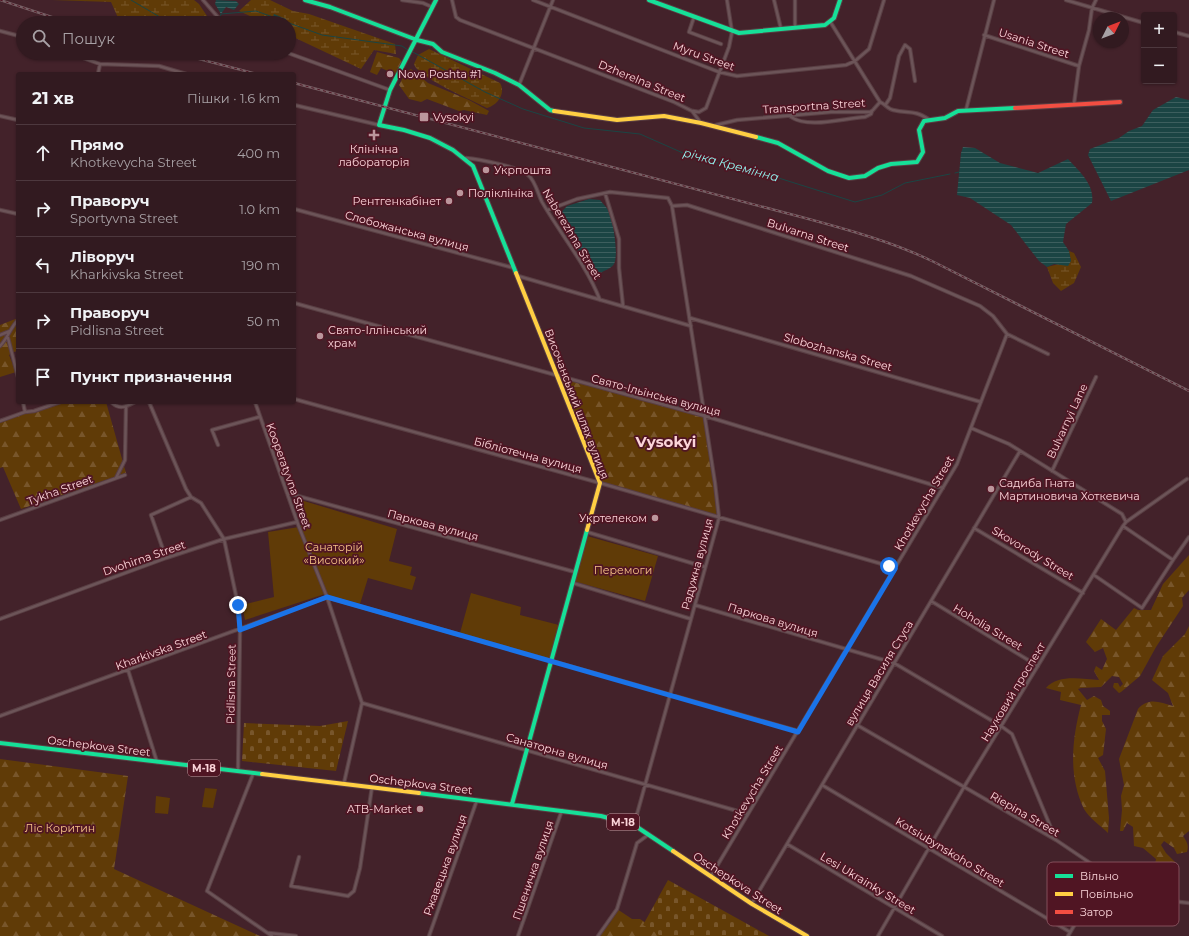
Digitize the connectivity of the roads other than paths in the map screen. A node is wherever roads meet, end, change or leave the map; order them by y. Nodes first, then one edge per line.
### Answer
1 (203, 0) edge
2 (305, 0) edge
3 (402, 0) edge
4 (436, 0) edge
5 (452, 0) edge
6 (533, 0) edge
7 (553, 0) edge
8 (649, 0) edge
9 (728, 0) edge
10 (774, 0) edge
11 (795, 0) edge
12 (840, 0) edge
13 (884, 0) edge
14 (994, 0) edge
15 (1066, 0) edge
16 (1096, 0) edge
17 (433, 7) junction
18 (550, 7) junction
19 (1092, 8) junction
20 (216, 16) edge
21 (694, 17) junction
22 (1141, 22) edge
23 (831, 23) junction
24 (795, 28) junction
25 (781, 29) junction
26 (0, 31) edge
27 (732, 32) junction
28 (1177, 33) edge
29 (984, 34) junction
30 (16, 35) edge
31 (1189, 36) edge
32 (417, 40) junction
33 (721, 44) dead end
34 (535, 49) junction
35 (296, 56) edge
36 (89, 60) edge
37 (855, 61) junction
38 (100, 64) junction
39 (1079, 66) junction
40 (98, 72) edge
41 (180, 72) edge
42 (719, 72) junction
43 (915, 81) dead end
44 (519, 85) junction
45 (390, 90) junction
46 (880, 102) junction
47 (1120, 102) dead end
48 (886, 104) junction
49 (1074, 104) junction
50 (296, 105) edge
51 (966, 110) junction
52 (692, 111) junction
53 (872, 111) junction
54 (0, 116) edge
55 (791, 117) junction
56 (16, 120) edge
57 (930, 120) junction
58 (701, 122) junction
59 (379, 125) junction
60 (714, 126) junction
61 (466, 158) junction
62 (605, 193) junction
63 (672, 206) junction
64 (0, 210) edge
65 (296, 210) edge
66 (548, 210) junction
67 (16, 214) edge
68 (516, 269) junction
69 (518, 276) junction
70 (600, 300) junction
71 (296, 304) edge
72 (623, 306) junction
73 (690, 318) junction
74 (16, 323) edge
75 (691, 326) junction
76 (10, 331) junction
77 (1006, 334) junction
78 (0, 335) edge
79 (8, 338) junction
80 (0, 346) edge
81 (1048, 354) dead end
82 (16, 369) edge
83 (558, 377) junction
84 (1096, 377) dead end
85 (296, 400) edge
86 (981, 402) junction
87 (23, 404) edge
88 (54, 404) edge
89 (113, 404) edge
90 (131, 404) edge
91 (150, 404) edge
92 (256, 404) edge
93 (126, 407) junction
94 (25, 412) junction
95 (259, 416) junction
96 (705, 416) junction
97 (0, 421) edge
98 (971, 428) junction
99 (218, 445) dead end
100 (1020, 451) junction
101 (1052, 471) junction
102 (125, 475) dead end
103 (115, 479) junction
104 (1187, 479) dead end
105 (600, 483) junction
106 (943, 488) junction
107 (286, 493) junction
108 (191, 498) junction
109 (719, 518) junction
110 (0, 520) edge
111 (297, 522) junction
112 (1126, 522) junction
113 (1123, 526) junction
114 (974, 528) junction
115 (587, 532) junction
116 (1189, 537) edge
117 (224, 540) junction
118 (166, 558) junction
119 (1173, 560) junction
120 (705, 567) junction
121 (895, 569) junction
122 (576, 572) junction
123 (1094, 574) junction
124 (573, 583) junction
125 (1083, 593) junction
126 (327, 597) junction
127 (931, 601) junction
128 (695, 605) junction
129 (0, 619) edge
130 (691, 619) junction
131 (240, 630) junction
132 (847, 650) junction
133 (552, 661) junction
134 (894, 663) junction
135 (1038, 666) junction
136 (128, 670) junction
137 (670, 695) junction
138 (362, 704) junction
139 (0, 716) edge
140 (857, 725) junction
141 (1001, 726) junction
142 (798, 732) junction
143 (0, 743) edge
144 (527, 751) junction
145 (157, 762) junction
146 (238, 771) junction
147 (253, 773) junction
148 (344, 784) junction
149 (645, 784) junction
150 (822, 785) junction
151 (372, 787) junction
152 (964, 787) junction
153 (477, 800) junction
154 (512, 804) junction
155 (562, 810) junction
156 (748, 814) junction
157 (634, 825) junction
158 (649, 834) junction
159 (1056, 840) junction
160 (787, 844) junction
161 (928, 849) junction
162 (299, 857) dead end
163 (1089, 862) edge
164 (711, 877) junction
165 (1179, 902) edge
166 (1189, 903) edge
167 (752, 904) junction
168 (894, 908) junction
169 (1047, 919) edge
170 (1060, 926) edge
171 (1074, 926) edge
172 (267, 932) junction
173 (1070, 932) junction
174 (272, 936) edge
175 (296, 936) edge
176 (428, 936) edge
177 (518, 936) edge
178 (598, 936) edge
179 (807, 936) edge
180 (878, 936) edge
181 (942, 936) edge
182 (1068, 936) edge

1 - 20 street
2 - 32 main road
3 - 17 street
4 - 17 main road
5 - 34 street, Dzherelna Street
6 - 18 street, Myru Street
7 - 18 street
8 - 21 main road
9 - 27 street
10 - 25 street
11 - 24 street
12 - 23 main road
13 - 37 street, Myru Street
14 - 29 street
15 - 19 street
16 - 19 street
17 - 32 main road
18 - 34 street
18 - 42 street, Myru Street
19 - 22 street
19 - 39 street
21 - 27 main road
21 - 33 street
23 - 24 main road
23 - 37 street
24 - 25 main road
25 - 27 main road
26 - 30 street
27 - 42 street
28 - 31 street
29 - 39 street, Usania Street
29 - 51 street
32 - 44 main road
32 - 45 main road
34 - 44 street
34 - 52 street, Dzherelna Street
35 - 45 street
36 - 38 street
37 - 42 street, Myru Street
37 - 46 street
38 - 40 street
38 - 41 street
39 - 49 street
42 - 52 street
43 - 48 street
44 - 58 main road
45 - 59 main road
46 - 48 street, Transportna Street
46 - 53 street, Transportna Street
47 - 49 main road
48 - 57 street, Transportna Street
49 - 51 main road
50 - 59 street
51 - 57 main road
52 - 58 street, Dzherelna Street
53 - 55 street, Transportna Street
53 - 55 street
54 - 56 street
55 - 60 street, Transportna Street
57 - 60 main road
58 - 60 main road
59 - 61 main road
61 - 66 street, Naberezhna Street
61 - 68 main road, Височанський шлях вулиця
62 - 63 street, Bulvarna Street
62 - 66 street, Bulvarna Street
62 - 72 street
63 - 73 street, Радужна вулиця
63 - 77 street, Bulvarna Street
64 - 67 street
65 - 68 street, Слобожанська вулиця
66 - 70 street, Naberezhna Street
68 - 69 main road, Височанський шлях вулиця
69 - 70 street
69 - 83 main road, Височанський шлях вулиця
70 - 72 street
71 - 83 street, Свято-Ільїнська вулиця
72 - 75 street
73 - 75 street, Радужна вулиця
73 - 86 street, Slobozhanska Street
74 - 76 street
75 - 96 street, Радужна вулиця
76 - 78 street
76 - 79 street
77 - 81 street, Bulvarna Street
77 - 86 street, Khotkevycha Street
79 - 80 street
79 - 82 street
83 - 96 street, Свято-Ільїнська вулиця
83 - 105 main road, Височанський шлях вулиця
84 - 101 street, Bulvarnyi Lane
85 - 105 street, Бібліотечна вулиця
86 - 98 street, Khotkevycha Street
87 - 94 street
88 - 94 street
89 - 93 street
90 - 93 street
91 - 108 street, Pidlisna Street
92 - 95 street, Kooperatyvna Street
93 - 103 street
94 - 97 street
95 - 99 street
95 - 107 street, Kooperatyvna Street
96 - 106 street, Свято-Ільїнська вулиця
96 - 109 street, Радужна вулиця
98 - 100 street
98 - 106 street, Khotkevycha Street
100 - 101 street
100 - 114 street, вулиця Василя Стуса
101 - 112 street
102 - 103 street, Tykha Street
103 - 110 street, Tykha Street
104 - 112 street, Науковий проспект
105 - 109 street, Бібліотечна вулиця
105 - 115 main road, Височанський шлях вулиця
106 - 121 street, Khotkevycha Street
107 - 111 street, Kooperatyvna Street
107 - 122 street, Паркова вулиця
108 - 117 street, Pidlisna Street
108 - 118 street
109 - 120 street, Радужна вулиця
109 - 121 street, Бібліотечна вулиця
111 - 117 street, Dvohirna Street
111 - 126 street, Kooperatyvna Street
112 - 113 street, Науковий проспект
113 - 119 street
113 - 123 street, Науковий проспект
114 - 125 street, Skovorody Street
114 - 127 street, вулиця Василя Стуса
115 - 120 street
115 - 122 main road, Височанський шлях вулиця
116 - 119 street
117 - 118 street, Dvohirna Street
117 - 131 street, Pidlisna Street
118 - 129 street, Dvohirna Street
119 - 123 street
120 - 128 street, Радужна вулиця
121 - 132 street, Khotkevycha Street
122 - 124 main road, Височанський шлях вулиця
123 - 125 street, Науковий проспект
124 - 130 street
124 - 133 main road, Височанський шлях вулиця
125 - 135 street, Науковий проспект
126 - 131 street, Kharkivska Street
126 - 133 street
126 - 138 street, Kooperatyvna Street
127 - 134 street, вулиця Василя Стуса
127 - 135 street, Hoholia Street
128 - 130 street, Радужна вулиця
128 - 132 street, Паркова вулиця
130 - 137 street, Радужна вулиця
131 - 136 street, Kharkivska Street
131 - 146 street, Pidlisna Street
132 - 134 street, Паркова вулиця
132 - 142 street, Khotkevycha Street
133 - 137 street
133 - 144 main road, Височанський шлях вулиця
134 - 140 street, вулиця Василя Стуса
134 - 141 street, Паркова вулиця
135 - 141 street, Науковий проспект
136 - 139 street, Kharkivska Street
136 - 145 street
137 - 142 street
137 - 149 street, Радужна вулиця
138 - 144 street, Санаторна вулиця
138 - 148 street
140 - 150 street, вулиця Василя Стуса
140 - 152 street, Riepina Street
141 - 152 street, Науковий проспект
141 - 159 street, Паркова вулиця
142 - 156 street, Khotkevycha Street
143 - 145 main road, Oschepkova Street / М-18
144 - 149 street, Санаторна вулиця
144 - 154 main road, Височанський шлях вулиця
145 - 146 main road, Oschepkova Street / М-18
146 - 147 main road, Oschepkova Street / М-18
147 - 148 main road, Oschepkova Street / М-18
147 - 172 street
148 - 151 main road, Oschepkova Street / М-18
149 - 156 street, Санаторна вулиця
149 - 157 street, Радужна вулиця
150 - 160 street, вулиця Василя Стуса
150 - 161 street, Kotsiubynskoho Street
151 - 153 main road, Oschepkova Street / М-18
151 - 162 street
152 - 159 street, Riepina Street
152 - 161 street, Науковий проспект
153 - 154 main road, Oschepkova Street / М-18
153 - 176 street, Ржавецька вулиця
154 - 155 main road, Oschepkova Street / М-18
155 - 157 main road, Oschepkova Street / М-18
155 - 177 street, Пшеничка вулиця
156 - 164 street, Khotkevycha Street
157 - 158 main road, Oschepkova Street / М-18
158 - 164 main road, Oschepkova Street / М-18
158 - 178 street
159 - 163 street, Riepina Street
160 - 167 street, вулиця Василя Стуса
160 - 168 street, Lesi Ukrainky Street
161 - 168 street, Науковий проспект
161 - 169 street, Kotsiubynskoho Street
164 - 167 main road, Oschepkova Street / М-18
165 - 166 street, Riepina Street
167 - 179 main road, Oschepkova Street / М-18
168 - 180 street, Науковий проспект
168 - 181 street, Lesi Ukrainky Street
170 - 173 street, Kotsiubynskoho Street
171 - 173 street
172 - 174 street
172 - 175 street
173 - 182 street

